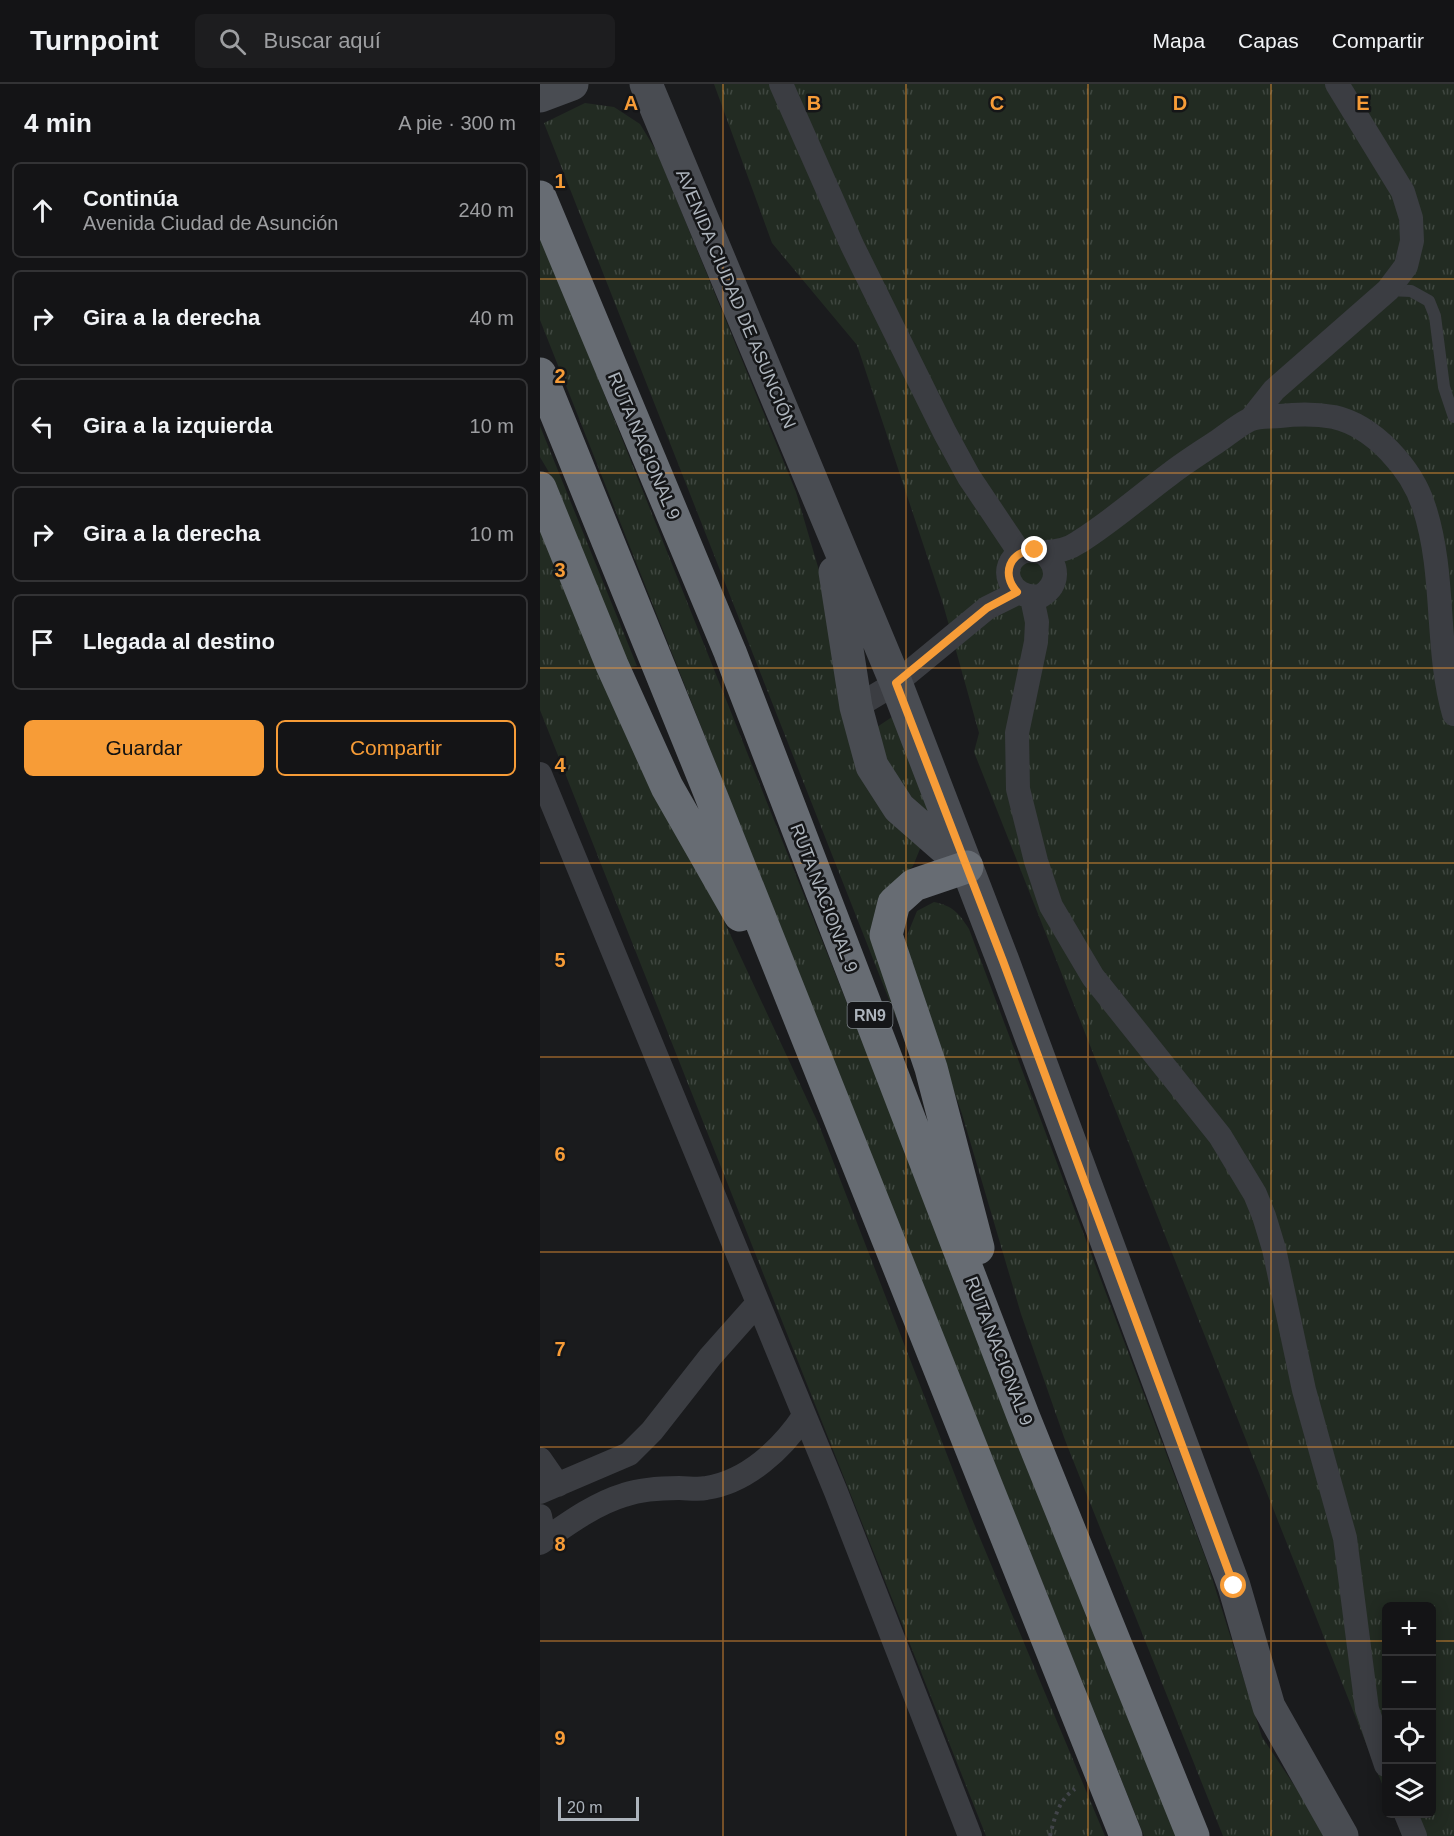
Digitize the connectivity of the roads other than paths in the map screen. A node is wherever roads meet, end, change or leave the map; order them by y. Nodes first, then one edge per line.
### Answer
1 (572, 84) edge
2 (646, 84) edge
3 (781, 84) edge
4 (1337, 84) edge
5 (540, 96) edge
6 (540, 197) edge
7 (1388, 290) junction
8 (540, 374) edge
9 (1454, 417) edge
10 (1251, 419) junction
11 (540, 488) edge
12 (826, 514) junction
13 (1080, 541) junction
14 (1031, 553) junction
15 (1056, 578) junction
16 (1025, 595) junction
17 (896, 683) junction
18 (856, 707) junction
19 (1454, 714) edge
20 (540, 774) edge
21 (967, 867) junction
22 (796, 1012) junction
23 (758, 1303) junction
24 (804, 1416) junction
25 (1024, 1418) junction
26 (540, 1459) edge
27 (549, 1489) edge
28 (540, 1516) edge
29 (540, 1536) edge
30 (540, 1543) edge
31 (1386, 1764) edge
32 (1408, 1818) edge
33 (970, 1836) edge
34 (1126, 1836) edge
35 (1192, 1836) edge
36 (1342, 1836) edge
37 (1415, 1836) edge

1 - 5 street
2 - 12 street, AVENIDA CIUDAD DE ASUNCIÓN
3 - 14 street
4 - 7 street
6 - 25 highway, RUTA NACIONAL 9 / RN9
7 - 9 lane
7 - 10 street
8 - 22 highway
10 - 13 street
10 - 19 street
11 - 22 highway
12 - 17 street, AVENIDA CIUDAD DE ASUNCIÓN
12 - 18 street, AVENIDA CIUDAD DE ASUNCIÓN
13 - 14 street
13 - 15 street
14 - 15 street
14 - 16 street
15 - 16 street
16 - 17 street
16 - 31 street
17 - 18 street
17 - 21 street, AVENIDA CIUDAD DE ASUNCIÓN
18 - 21 street, AVENIDA CIUDAD DE ASUNCIÓN
20 - 23 street
21 - 25 highway
21 - 36 street, AVENIDA CIUDAD DE ASUNCIÓN
22 - 34 highway
23 - 24 street
23 - 27 street
24 - 30 street
24 - 33 street
25 - 35 highway, RUTA NACIONAL 9 / RN9
26 - 27 street
28 - 29 street
32 - 37 street

